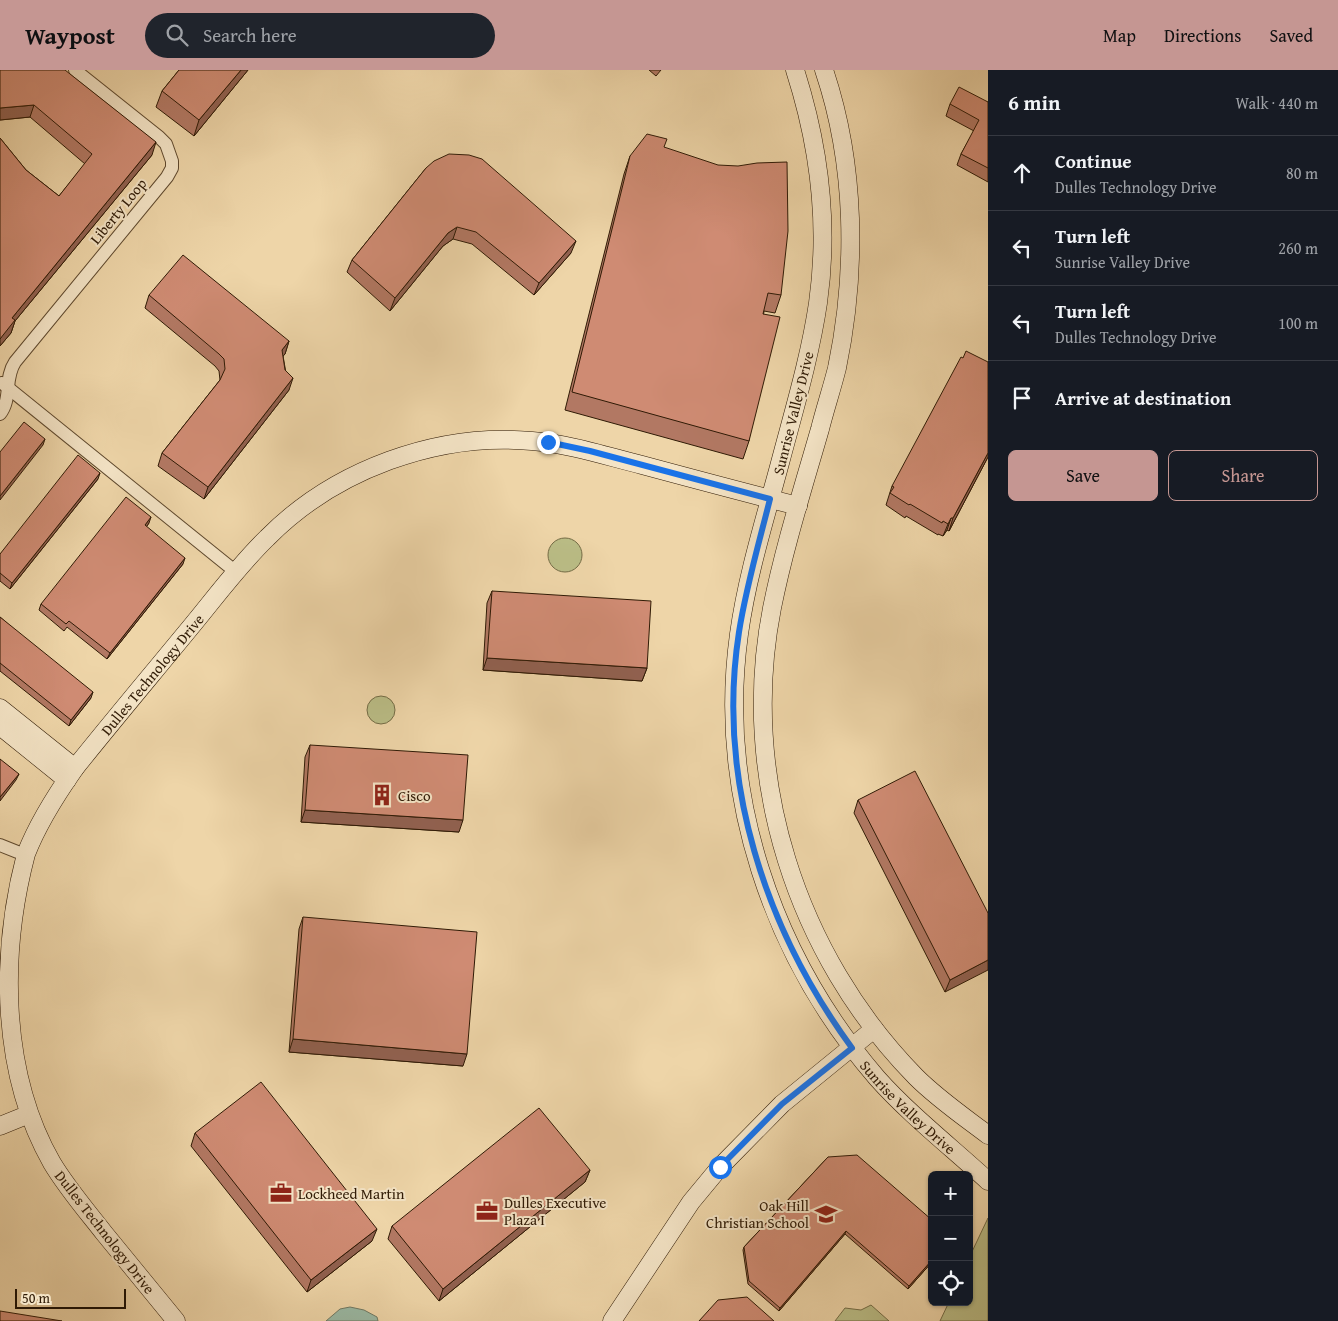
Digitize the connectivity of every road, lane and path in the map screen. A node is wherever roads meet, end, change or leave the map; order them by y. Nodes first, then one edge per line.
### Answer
1 (76, 70) edge
2 (795, 70) edge
3 (824, 70) edge
4 (4, 384) edge
5 (0, 414) edge
6 (770, 499) junction
7 (798, 506) junction
8 (236, 572) junction
9 (0, 708) edge
10 (0, 726) edge
11 (71, 774) junction
12 (0, 845) edge
13 (25, 855) junction
14 (874, 1030) junction
15 (852, 1048) junction
16 (27, 1116) junction
17 (0, 1126) edge
18 (988, 1135) edge
19 (988, 1181) edge
20 (176, 1321) edge
21 (612, 1321) edge

1 - 4 street, Liberty Loop
2 - 6 main road, Sunrise Valley Drive
3 - 7 main road, Sunrise Valley Drive
4 - 5 street, Liberty Loop
4 - 8 street
6 - 7 main road, Dulles Technology Drive
6 - 8 main road, Dulles Technology Drive
6 - 15 main road, Sunrise Valley Drive
7 - 14 main road, Sunrise Valley Drive
8 - 11 main road, Dulles Technology Drive
9 - 11 main road
10 - 11 main road
11 - 13 main road, Dulles Technology Drive
12 - 13 street
13 - 16 main road, Dulles Technology Drive
14 - 15 main road
14 - 18 main road, Sunrise Valley Drive
15 - 19 main road, Sunrise Valley Drive
15 - 21 main road
16 - 17 main road
16 - 20 main road, Dulles Technology Drive

